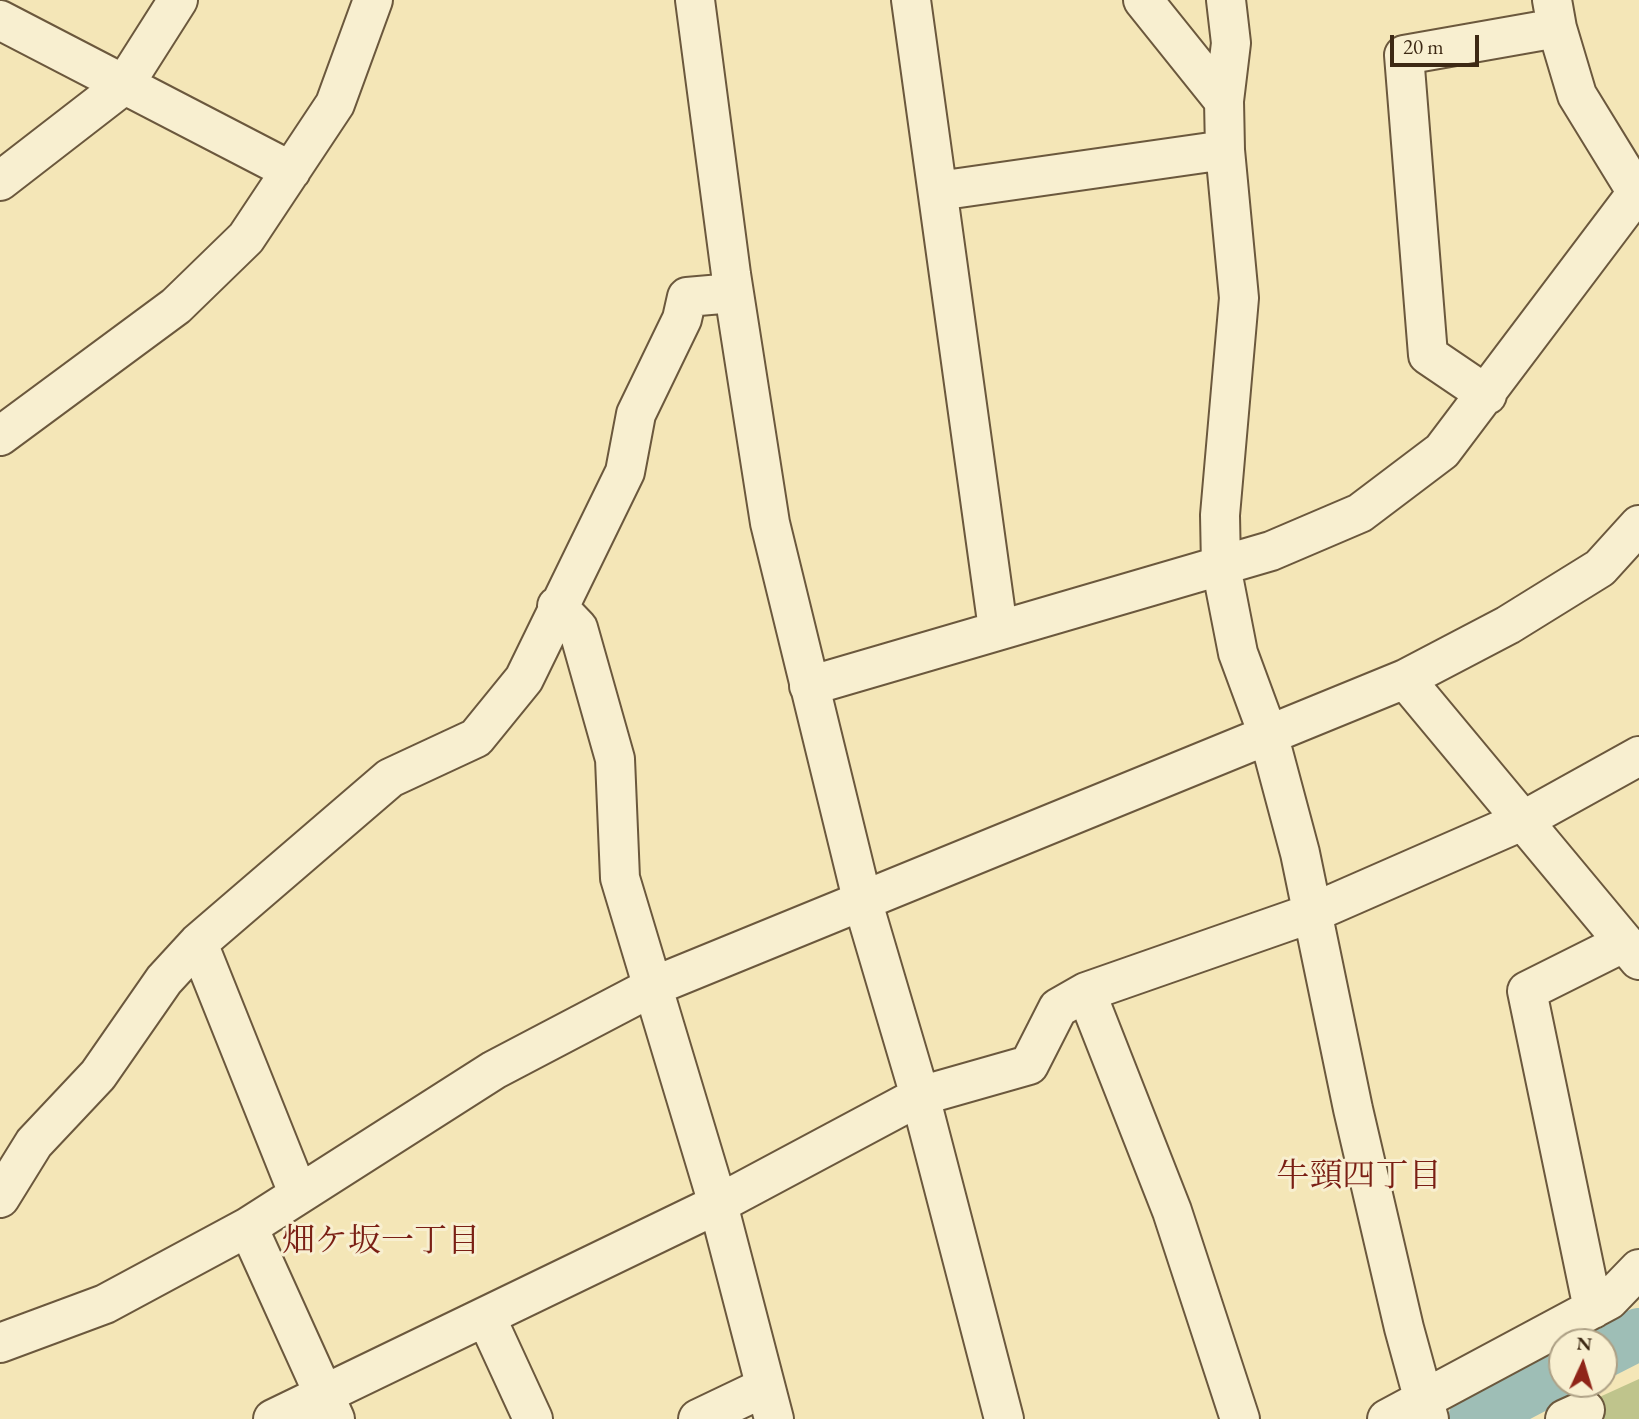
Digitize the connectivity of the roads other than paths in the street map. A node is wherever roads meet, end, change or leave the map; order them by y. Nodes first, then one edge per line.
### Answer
1 (178, 0) edge
2 (373, 0) edge
3 (695, 0) edge
4 (911, 0) edge
5 (1143, 0) edge
6 (1226, 0) edge
7 (1555, 14) edge
8 (0, 20) edge
9 (124, 85) junction
10 (1224, 101) junction
11 (1225, 150) junction
12 (291, 171) junction
13 (0, 181) edge
14 (937, 191) junction
15 (1638, 193) edge
16 (733, 293) junction
17 (1487, 395) junction
18 (0, 436) edge
19 (1639, 525) edge
20 (1221, 566) junction
21 (557, 606) junction
22 (998, 629) junction
23 (1405, 679) junction
24 (808, 686) junction
25 (1269, 737) junction
26 (1639, 756) edge
27 (1522, 821) junction
28 (863, 903) junction
29 (1312, 913) junction
30 (198, 943) junction
31 (1631, 951) edge
32 (654, 986) junction
33 (1086, 992) junction
34 (920, 1096) junction
35 (298, 1193) junction
36 (0, 1198) edge
37 (718, 1204) junction
38 (248, 1227) junction
39 (1639, 1269) edge
40 (1593, 1309) junction
41 (486, 1317) junction
42 (0, 1343) edge
43 (770, 1403) edge
44 (330, 1407) edge
45 (1427, 1409) edge
46 (273, 1419) edge
47 (533, 1419) edge
48 (698, 1419) edge
49 (1004, 1419) edge
50 (1240, 1419) edge
51 (1387, 1419) edge

1 - 9 street
2 - 12 street
3 - 16 street
4 - 14 street
5 - 10 street
6 - 10 street
7 - 15 street
7 - 17 street
8 - 9 street
9 - 12 street
9 - 13 street
10 - 11 street
11 - 14 street
11 - 20 street
12 - 18 street
14 - 22 street
15 - 17 street
16 - 21 street
16 - 24 street
17 - 20 street
19 - 23 street
20 - 22 street
20 - 25 street
21 - 30 street
21 - 32 street
22 - 24 street
23 - 25 street
23 - 27 street
24 - 28 street
25 - 28 street
25 - 29 street
26 - 27 street
27 - 29 street
27 - 31 street
28 - 32 street
28 - 34 street
29 - 33 street
29 - 45 street
30 - 35 street
30 - 36 street
31 - 40 street
32 - 35 street
32 - 37 street
33 - 34 street
33 - 50 street
34 - 37 street
34 - 49 street
35 - 38 street
37 - 41 street
37 - 43 street
38 - 42 street
38 - 44 street
39 - 40 street
40 - 45 street
41 - 44 street
41 - 47 street
43 - 48 street
44 - 46 street
45 - 51 street

